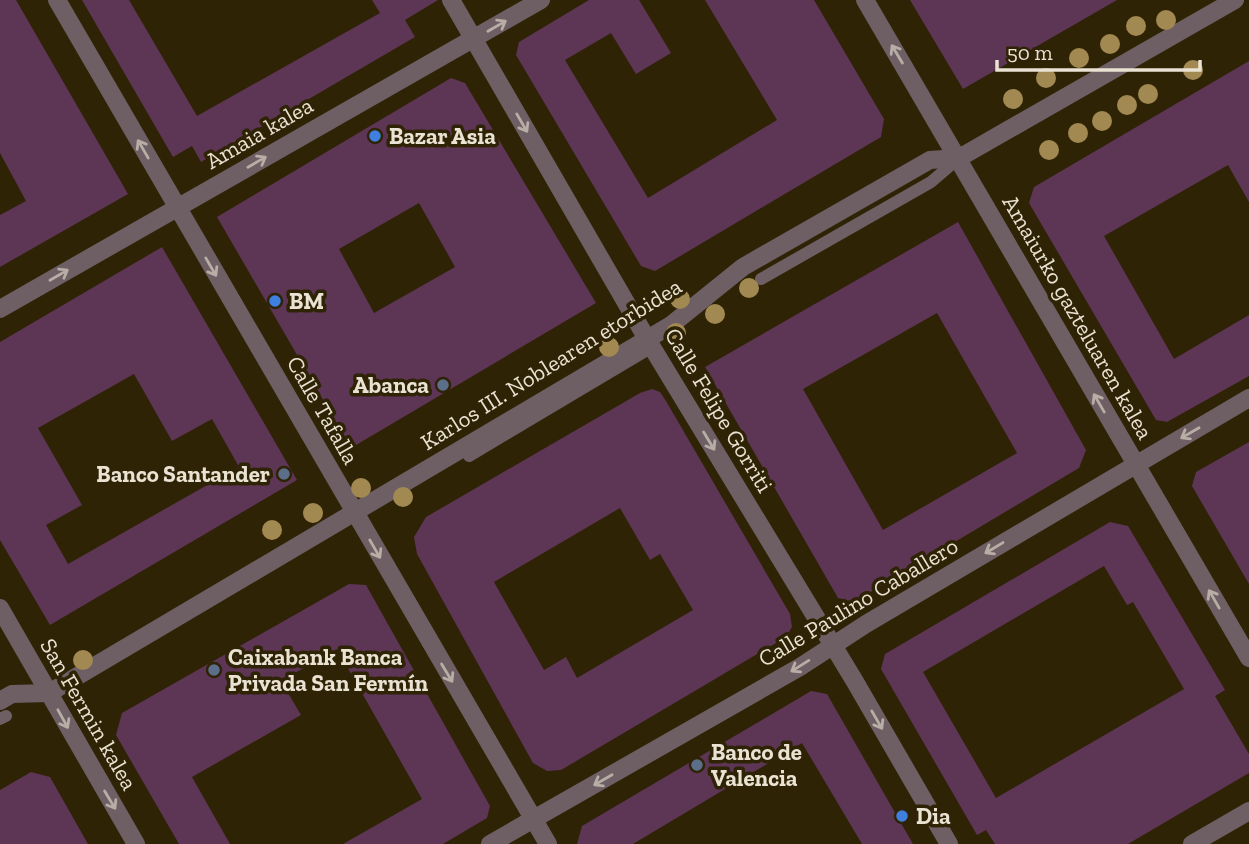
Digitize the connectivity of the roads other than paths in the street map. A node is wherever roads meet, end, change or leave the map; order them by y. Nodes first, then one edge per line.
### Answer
1 (57, 0) edge
2 (451, 0) edge
3 (541, 0) edge
4 (865, 0) edge
5 (1235, 0) edge
6 (474, 39) junction
7 (959, 158) junction
8 (177, 208) junction
9 (761, 279) dead end
10 (0, 309) edge
11 (649, 343) junction
12 (1249, 398) edge
13 (469, 456) dead end
14 (1135, 465) junction
15 (354, 513) junction
16 (0, 608) edge
17 (832, 644) junction
18 (1249, 658) edge
19 (48, 693) junction
20 (2, 712) edge
21 (1249, 811) edge
22 (534, 820) junction
23 (136, 844) edge
24 (490, 844) edge
25 (548, 844) edge
26 (949, 844) edge
27 (1192, 844) edge

8 -> 1 street, Calle Tafalla
2 - 6 street, Calle Felipe Gorriti
6 -> 3 street, Amaia kalea
7 -> 4 street, Amaiurko gazteluaren kalea
5 - 7 street, Karlos III. Noblearen etorbidea
8 -> 6 street, Amaia kalea
6 -> 11 street, Calle Felipe Gorriti
7 - 9 lane
7 - 11 street, Karlos III. Noblearen etorbidea
14 -> 7 street, Amaiurko gazteluaren kalea
10 -> 8 street, Amaia kalea
8 -> 15 street, Calle Tafalla
11 - 13 lane
11 - 15 street, Karlos III. Noblearen etorbidea
11 -> 17 street, Calle Felipe Gorriti
12 -> 14 street, Calle Paulino Caballero
14 -> 17 street, Calle Paulino Caballero
18 -> 14 street, Amaiurko gazteluaren kalea
15 - 19 street, Karlos III. Noblearen etorbidea
15 -> 22 street, Calle Tafalla
16 - 19 street, San Fermin kalea
17 -> 22 street, Calle Paulino Caballero
17 -> 26 street, Calle Felipe Gorriti
19 - 20 street, Karlos III. Noblearen etorbidea
19 -> 23 street, San Fermin kalea
21 - 27 street
22 - 24 street, Calle Paulino Caballero
22 - 25 street, Calle Tafalla

